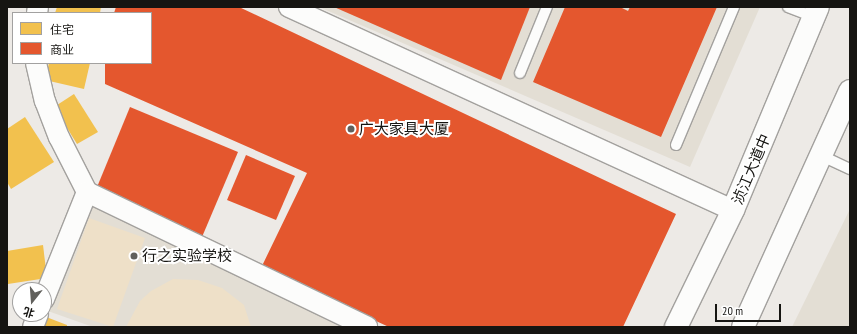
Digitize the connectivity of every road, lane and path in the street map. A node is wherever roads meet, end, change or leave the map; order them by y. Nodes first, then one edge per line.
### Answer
1 (290, 7) edge
2 (547, 7) edge
3 (734, 7) edge
4 (788, 7) edge
5 (816, 12) edge
6 (36, 64) edge
7 (520, 73) dead end
8 (850, 91) edge
9 (676, 145) dead end
10 (822, 156) junction
11 (850, 169) edge
12 (87, 192) junction
13 (733, 210) junction
14 (51, 282) edge
15 (367, 327) edge
16 (676, 327) edge
17 (743, 327) edge

1 - 13 street
2 - 7 lane
3 - 9 lane
4 - 5 lane
5 - 13 main road, 浈江大道中
6 - 12 street
8 - 10 main road
10 - 11 lane
10 - 17 main road
12 - 14 street
12 - 15 street
13 - 16 main road, 浈江大道中

